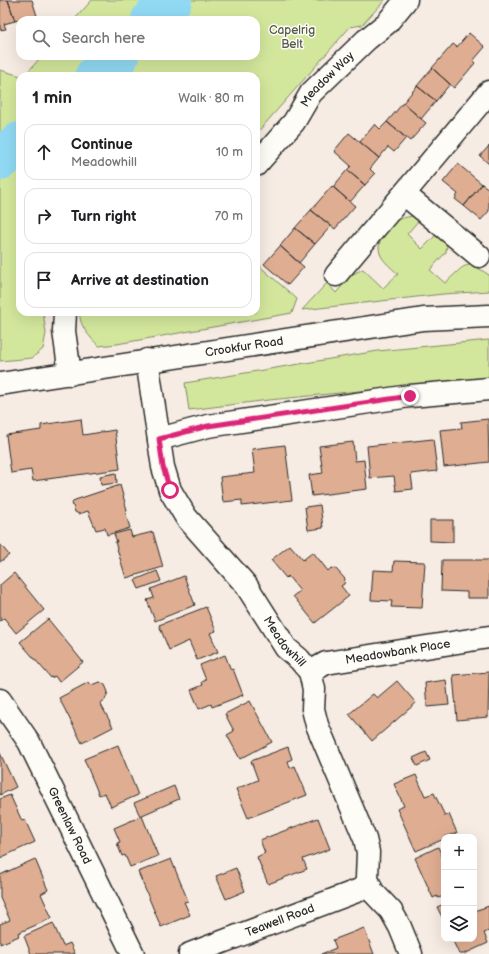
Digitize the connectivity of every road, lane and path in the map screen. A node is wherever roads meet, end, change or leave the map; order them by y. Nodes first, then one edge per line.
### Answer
1 (406, 0) edge
2 (489, 92) edge
3 (260, 160) edge
4 (404, 194) junction
5 (479, 256) dead end
6 (336, 275) dead end
7 (65, 316) edge
8 (489, 316) edge
9 (148, 360) junction
10 (70, 374) junction
11 (0, 384) edge
12 (489, 389) edge
13 (159, 439) junction
14 (489, 637) edge
15 (310, 672) junction
16 (0, 700) edge
17 (370, 886) junction
18 (133, 954) edge
19 (190, 954) edge
20 (411, 954) edge

1 - 3 street, Meadow Way
2 - 4 street
4 - 5 street
4 - 6 street
7 - 10 street
8 - 9 street, Crookfur Road
9 - 10 street, Crookfur Road
9 - 13 street, Meadowhill
10 - 11 street, Crookfur Road
12 - 13 street
13 - 15 street, Meadowhill
14 - 15 street, Meadowbank Place
15 - 17 street, Meadowhill
16 - 18 street, Greenlaw Road
17 - 19 street, Teawell Road
17 - 20 street

